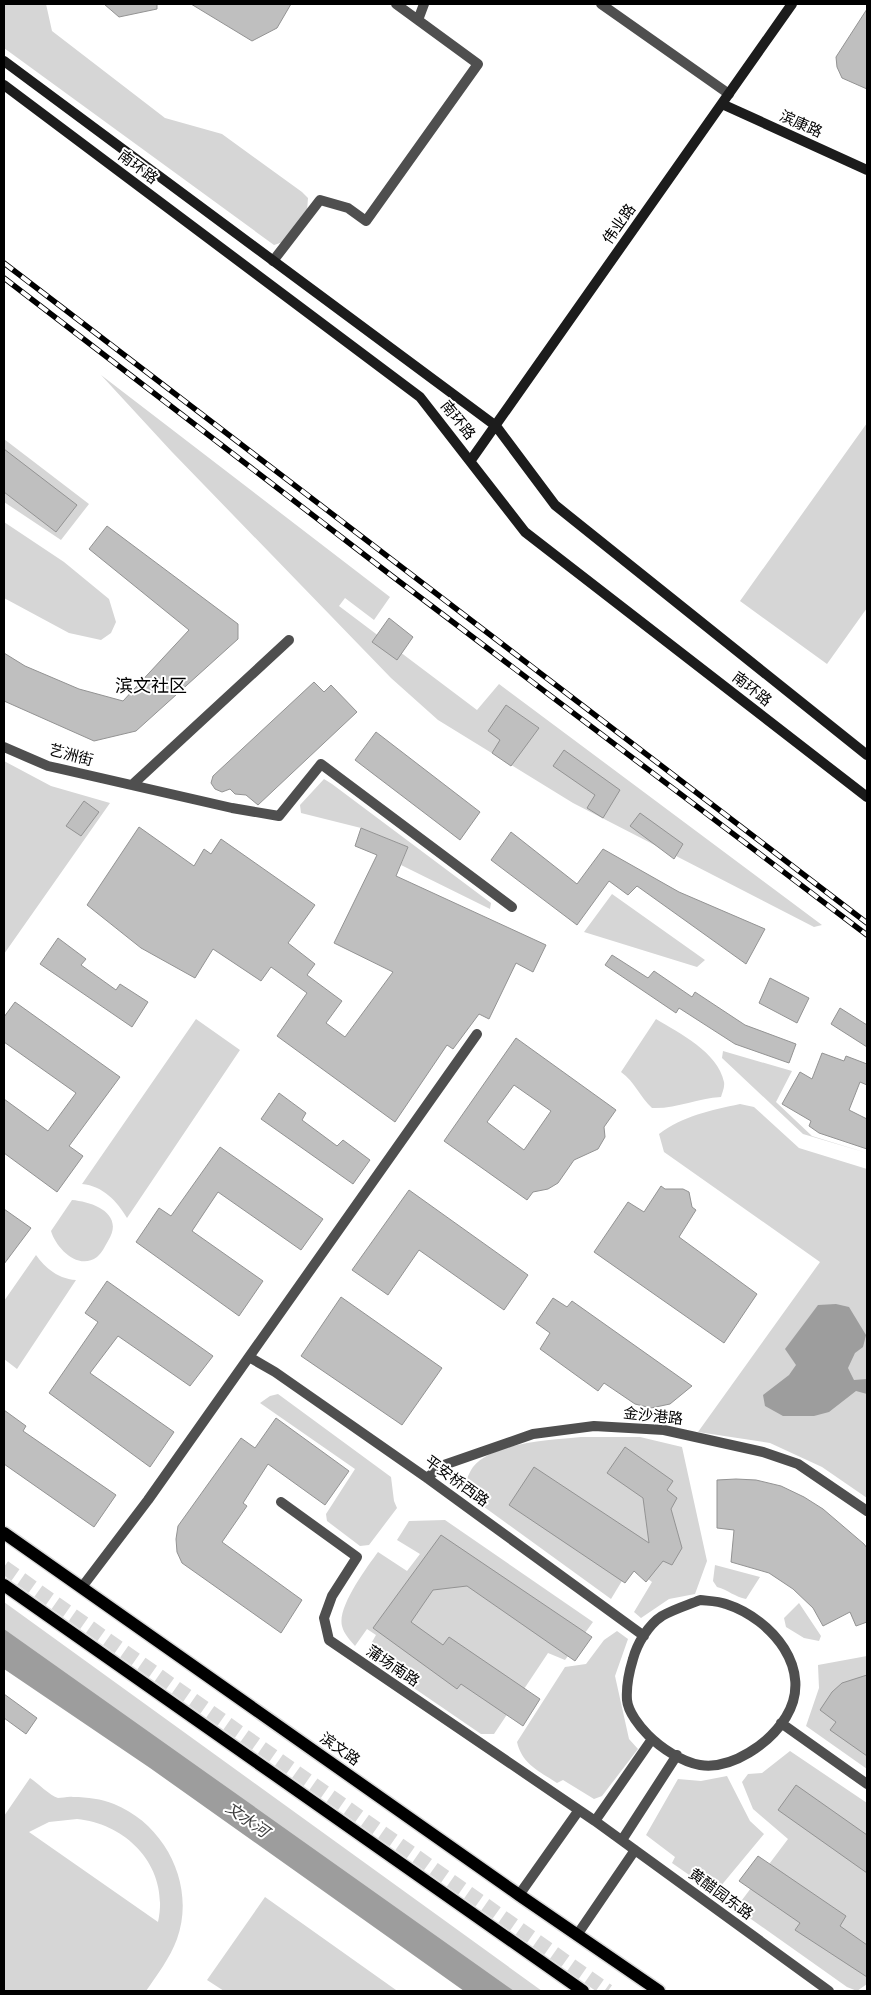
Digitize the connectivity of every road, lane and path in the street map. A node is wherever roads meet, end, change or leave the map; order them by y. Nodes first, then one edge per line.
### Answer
1 (396, 4) edge
2 (424, 4) edge
3 (601, 4) edge
4 (792, 4) edge
5 (418, 20) junction
6 (4, 62) edge
7 (4, 86) edge
8 (729, 94) junction
9 (722, 104) junction
10 (867, 170) edge
11 (273, 261) junction
12 (496, 426) junction
13 (471, 460) junction
14 (289, 640) dead end
15 (4, 747) edge
16 (867, 755) edge
17 (132, 785) junction
18 (867, 797) edge
19 (512, 907) dead end
20 (477, 1034) dead end
21 (249, 1357) junction
22 (427, 1478) junction
23 (281, 1502) dead end
24 (867, 1511) edge
25 (4, 1532) edge
26 (4, 1585) edge
27 (82, 1587) junction
28 (644, 1636) junction
29 (781, 1723) junction
30 (652, 1739) junction
31 (677, 1755) junction
32 (867, 1784) edge
33 (579, 1810) junction
34 (594, 1821) junction
35 (622, 1840) junction
36 (635, 1850) junction
37 (519, 1896) junction
38 (577, 1935) junction
39 (583, 1991) edge
40 (659, 1991) edge
41 (829, 1991) edge

1 - 5 street
2 - 5 street
3 - 8 street
4 - 8 main road, 伟业路
5 - 11 street
6 - 11 main road, 南环路
7 - 13 main road, 南环路
8 - 9 main road, 伟业路
9 - 10 main road, 滨康路
9 - 12 main road, 伟业路
11 - 12 main road, 南环路
12 - 13 main road, 伟业路
12 - 16 main road, 南环路
13 - 18 main road, 南环路
14 - 17 street
15 - 17 street, 艺洲街
17 - 19 street, 艺洲街
20 - 21 street
21 - 22 street, 平安桥西路
21 - 27 street
22 - 24 street, 金沙港路
22 - 28 street, 平安桥西路
23 - 33 street, 蒲场南路
25 - 27 main road, 滨文路
26 - 39 main road
27 - 37 main road, 滨文路
28 - 29 street
28 - 30 street
29 - 31 street
29 - 32 street
30 - 31 street
30 - 34 street
31 - 35 street
33 - 34 street, 蒲场南路
33 - 37 street
34 - 35 street, 黄醋园东路
35 - 36 street, 黄醋园东路
36 - 38 street
36 - 41 street, 黄醋园东路
37 - 38 main road, 滨文路
38 - 40 main road, 滨文路

